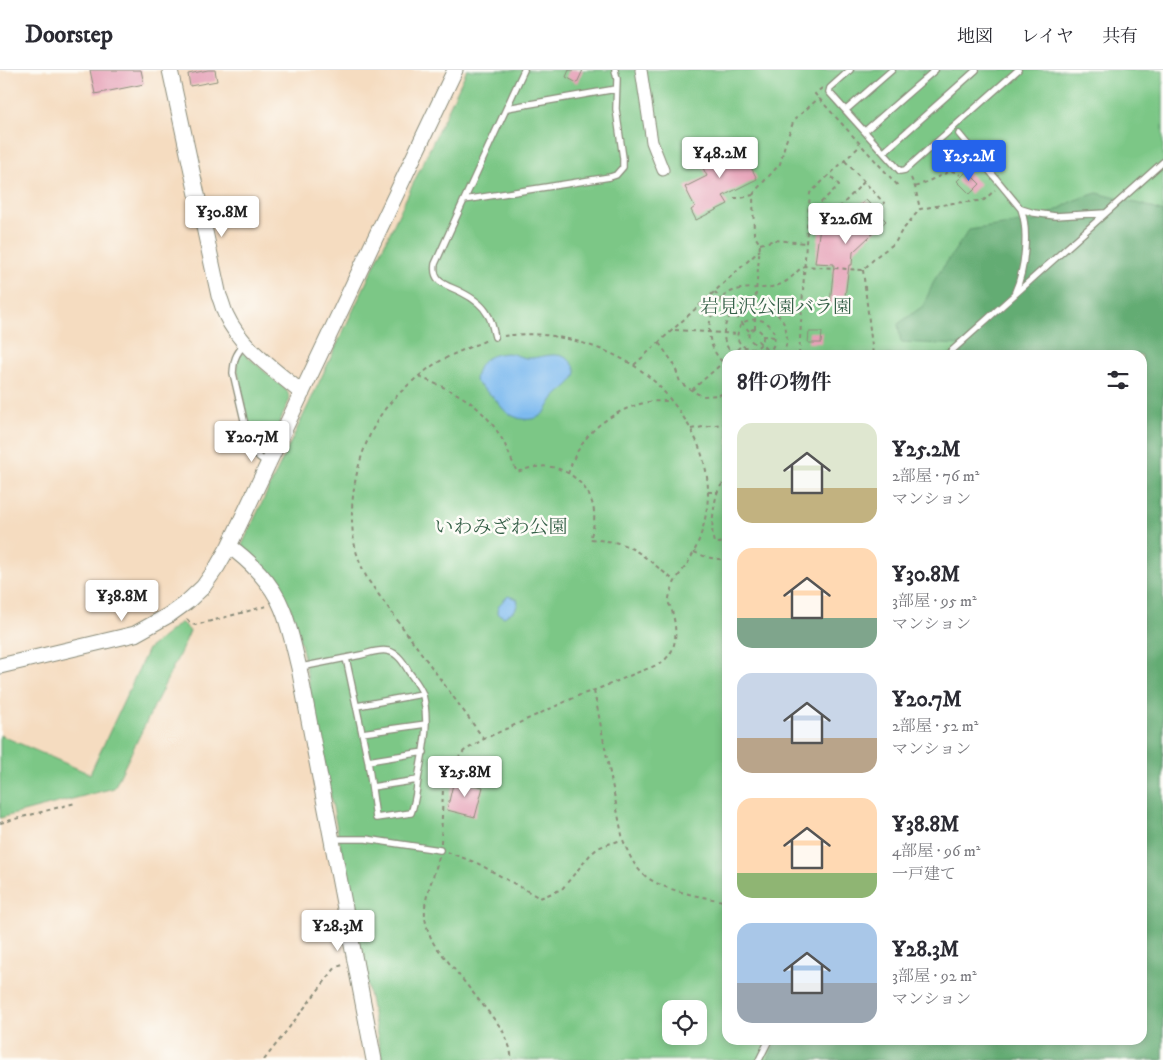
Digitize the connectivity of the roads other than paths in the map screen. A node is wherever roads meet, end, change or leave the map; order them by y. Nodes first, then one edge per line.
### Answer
1 (170, 70) edge
2 (455, 70) edge
3 (524, 70) edge
4 (615, 70) edge
5 (641, 70) edge
6 (850, 70) edge
7 (892, 70) edge
8 (935, 70) edge
9 (976, 70) edge
10 (1018, 70) edge
11 (616, 89) junction
12 (507, 108) junction
13 (846, 110) junction
14 (865, 131) junction
15 (960, 134) dead end
16 (884, 152) junction
17 (1163, 162) edge
18 (664, 170) dead end
19 (464, 200) junction
20 (1021, 209) junction
21 (1106, 212) junction
22 (1014, 294) junction
23 (494, 337) road end
24 (246, 344) junction
25 (952, 350) edge
26 (302, 393) junction
27 (268, 464) junction
28 (229, 546) junction
29 (346, 658) junction
30 (0, 666) edge
31 (299, 668) junction
32 (422, 694) junction
33 (357, 706) junction
34 (426, 724) junction
35 (362, 733) junction
36 (424, 752) junction
37 (368, 761) junction
38 (418, 780) junction
39 (372, 787) junction
40 (331, 839) junction
41 (440, 850) road end
42 (767, 1045) edge
43 (374, 1060) edge
44 (759, 1060) edge

1 - 24 street
2 - 26 street
3 - 12 lane
4 - 11 lane
5 - 18 street
6 - 13 lane
7 - 13 lane
8 - 14 lane
9 - 16 lane
10 - 16 lane
11 - 12 lane
11 - 19 lane
12 - 19 lane
13 - 14 lane
14 - 16 lane
15 - 20 lane
17 - 21 lane
19 - 23 lane
20 - 21 lane
20 - 22 lane
21 - 22 lane
22 - 25 lane
24 - 26 street
24 - 27 lane
26 - 27 street
27 - 28 street
28 - 30 street
28 - 31 street
29 - 31 lane
29 - 32 lane
29 - 33 lane
31 - 40 street
32 - 33 lane
32 - 34 lane
33 - 35 lane
34 - 35 lane
34 - 36 lane
35 - 37 lane
36 - 37 lane
36 - 38 lane
37 - 39 lane
38 - 39 lane
38 - 39 lane
40 - 41 lane
40 - 43 street
42 - 44 lane

